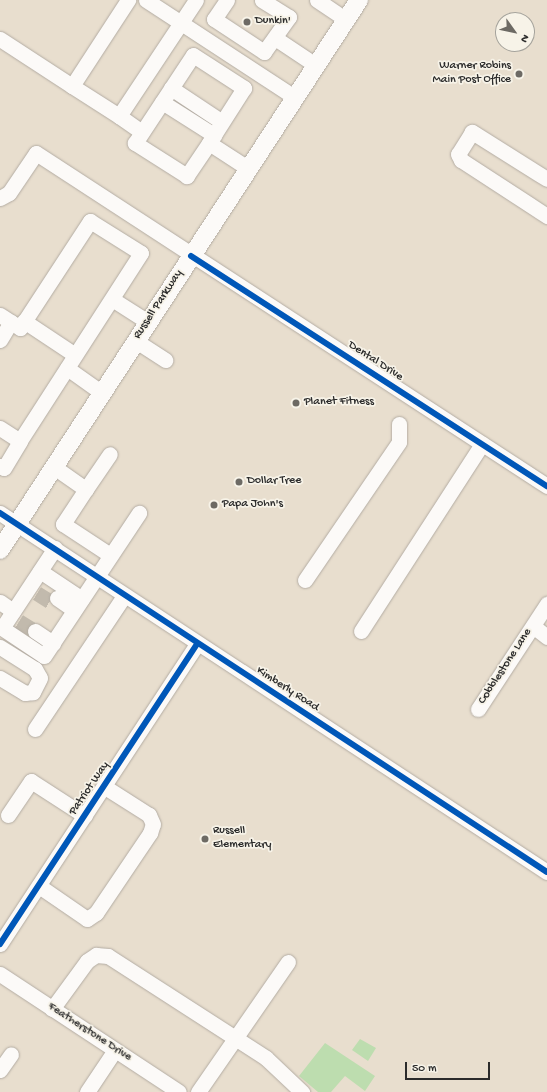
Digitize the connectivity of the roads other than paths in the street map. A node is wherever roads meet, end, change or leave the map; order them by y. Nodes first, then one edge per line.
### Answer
1 (128, 0) edge
2 (146, 0) edge
3 (196, 0) edge
4 (227, 0) edge
5 (262, 0) edge
6 (317, 0) edge
7 (359, 0) edge
8 (347, 20) junction
9 (182, 23) junction
10 (275, 38) junction
11 (0, 39) edge
12 (258, 48) junction
13 (317, 66) junction
14 (252, 68) junction
15 (72, 86) junction
16 (171, 88) junction
17 (244, 88) junction
18 (296, 98) junction
19 (162, 102) junction
20 (119, 116) junction
21 (222, 122) junction
22 (142, 132) junction
23 (211, 139) junction
24 (249, 169) junction
25 (547, 179) edge
26 (0, 198) edge
27 (547, 216) edge
28 (191, 256) junction
29 (112, 299) junction
30 (12, 320) edge
31 (148, 322) junction
32 (0, 340) edge
33 (136, 341) junction
34 (75, 355) junction
35 (165, 360) dead end
36 (67, 368) junction
37 (102, 393) junction
38 (399, 424) dead end
39 (0, 428) edge
40 (20, 441) junction
41 (482, 444) junction
42 (110, 454) dead end
43 (0, 466) edge
44 (54, 467) junction
45 (547, 486) edge
46 (86, 489) junction
47 (0, 513) edge
48 (139, 513) dead end
49 (18, 524) junction
50 (55, 548) junction
51 (0, 550) edge
52 (110, 555) junction
53 (96, 577) junction
54 (305, 580) dead end
55 (36, 584) junction
56 (124, 596) junction
57 (55, 601) tunnel mouth
58 (0, 602) edge
59 (547, 604) edge
60 (76, 608) junction
61 (9, 622) edge
62 (533, 626) junction
63 (361, 631) dead end
64 (33, 634) tunnel mouth
65 (547, 637) edge
66 (196, 644) junction
67 (51, 646) junction
68 (0, 647) edge
69 (0, 678) edge
70 (478, 709) dead end
71 (35, 729) dead end
72 (105, 787) junction
73 (8, 815) dead end
74 (85, 816) junction
75 (547, 872) edge
76 (39, 886) junction
77 (0, 944) edge
78 (288, 962) dead end
79 (0, 974) edge
80 (52, 1009) junction
81 (233, 1038) junction
82 (115, 1050) junction
83 (10, 1054) dead end
84 (0, 1070) edge
85 (87, 1092) edge
86 (179, 1092) edge
87 (198, 1092) edge
88 (302, 1092) edge

1 - 15 street
2 - 9 street
3 - 9 street
4 - 12 street
5 - 10 street
6 - 8 street
7 - 8 main road, Russell Parkway
8 - 13 main road, Russell Parkway
9 - 14 street
9 - 20 street
10 - 12 street
10 - 13 street
11 - 15 street
12 - 14 street
13 - 18 main road, Russell Parkway
14 - 17 street
14 - 18 street
15 - 20 street
16 - 17 street
16 - 19 street
16 - 21 street
17 - 21 street
18 - 24 main road, Russell Parkway
19 - 22 street
19 - 23 street
20 - 22 street
21 - 23 street
22 - 23 street
23 - 24 street
24 - 28 main road, Russell Parkway
25 - 27 street
26 - 28 street, Dental Drive
28 - 31 main road, Russell Parkway
28 - 41 street, Dental Drive
29 - 30 street
29 - 31 street
29 - 34 street
30 - 32 street
30 - 34 street
31 - 33 main road, Russell Parkway
33 - 35 street
33 - 37 main road, Russell Parkway
34 - 36 street
36 - 37 street
36 - 40 street
37 - 44 main road, Russell Parkway
38 - 54 street
39 - 40 street
40 - 43 street
41 - 45 street, Dental Drive
41 - 63 street
42 - 46 street
44 - 46 street
44 - 49 main road, Russell Parkway
46 - 52 street
47 - 49 street, Kimberly Road
48 - 52 street
49 - 50 street, Kimberly Road
49 - 51 main road, Russell Parkway
50 - 53 street, Kimberly Road
50 - 55 street
52 - 53 street
53 - 56 street, Kimberly Road
53 - 60 street
55 - 60 street
55 - 61 street
56 - 66 street, Kimberly Road
56 - 71 street
57 - 60 street
58 - 61 street
59 - 62 street, Cobblestone Lane
60 - 67 street
61 - 67 street
62 - 65 street
62 - 70 street, Cobblestone Lane
64 - 67 street
66 - 72 street, Patriot Way
66 - 75 street, Kimberly Road
68 - 69 street
72 - 74 street, Patriot Way
72 - 76 street
73 - 74 street
74 - 76 street, Patriot Way
76 - 77 street, Patriot Way
78 - 81 street
79 - 80 street, Featherstone Drive
80 - 81 street
80 - 82 street, Featherstone Drive
81 - 87 street
81 - 88 street
82 - 85 street
82 - 86 street, Featherstone Drive
83 - 84 street

